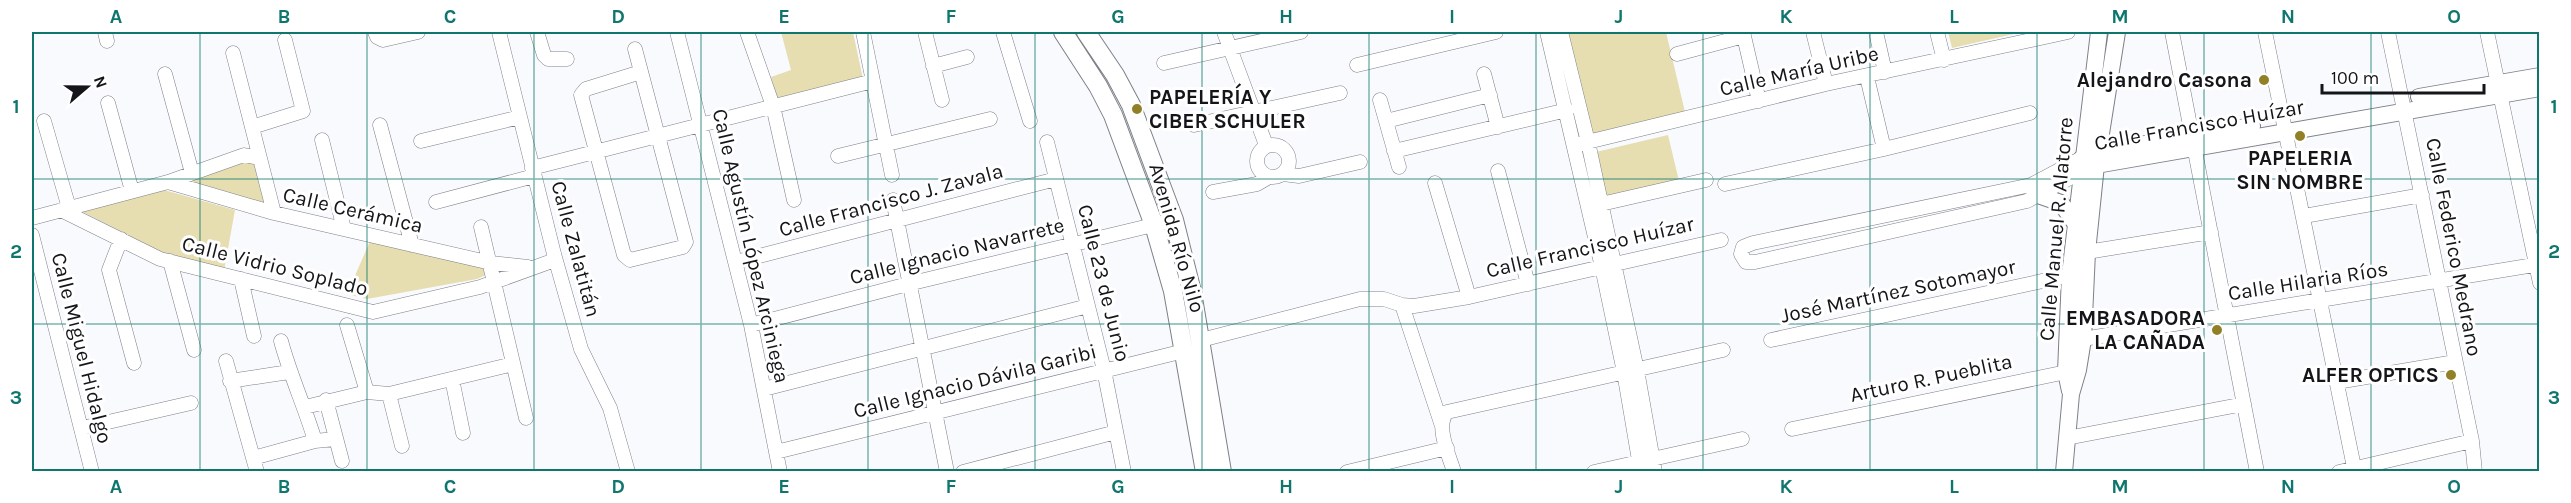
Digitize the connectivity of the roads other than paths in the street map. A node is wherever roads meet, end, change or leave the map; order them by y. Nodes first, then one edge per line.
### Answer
1 (375, 32) edge
2 (418, 32) edge
3 (499, 32) edge
4 (537, 32) edge
5 (677, 32) edge
6 (747, 32) edge
7 (863, 32) edge
8 (925, 32) edge
9 (1003, 32) edge
10 (1063, 32) edge
11 (1086, 32) edge
12 (1224, 32) edge
13 (1301, 32) edge
14 (1496, 32) edge
15 (1547, 32) edge
16 (1561, 32) edge
17 (1813, 32) edge
18 (1875, 32) edge
19 (1937, 32) edge
20 (2068, 32) edge
21 (2099, 32) edge
22 (2117, 32) edge
23 (2172, 32) edge
24 (2265, 32) edge
25 (2388, 32) edge
26 (2487, 32) edge
27 (1743, 34) edge
28 (2027, 35) edge
29 (285, 40) dead end
30 (1229, 48) junction
31 (635, 49) dead end
32 (233, 53) dead end
33 (1677, 54) dead end
34 (967, 57) dead end
35 (567, 59) dead end
36 (1944, 60) junction
37 (1164, 63) dead end
38 (1357, 65) dead end
39 (933, 66) junction
40 (641, 72) junction
41 (1885, 72) junction
42 (165, 74) dead end
43 (1484, 74) dead end
44 (2540, 76) edge
45 (1867, 77) junction
46 (873, 81) junction
47 (1826, 84) junction
48 (2540, 88) edge
49 (2499, 89) junction
50 (1340, 93) dead end
51 (1490, 95) junction
52 (942, 100) dead end
53 (1380, 100) dead end
54 (1759, 101) junction
55 (108, 103) dead end
56 (773, 106) junction
57 (2404, 106) junction
58 (1567, 110) junction
59 (1254, 112) junction
60 (2030, 113) dead end
61 (520, 117) junction
62 (990, 119) dead end
63 (44, 121) dead end
64 (1386, 121) junction
65 (1030, 122) dead end
66 (702, 124) junction
67 (380, 125) dead end
68 (1194, 125) dead end
69 (2285, 126) junction
70 (252, 127) junction
71 (1498, 127) junction
72 (660, 135) junction
73 (322, 140) dead end
74 (421, 141) dead end
75 (1047, 142) dead end
76 (2193, 142) junction
77 (886, 144) junction
78 (1582, 144) junction
79 (1266, 145) junction
80 (1884, 149) junction
81 (598, 151) junction
82 (1394, 151) junction
83 (838, 156) dead end
84 (259, 158) junction
85 (1359, 162) dead end
86 (2089, 162) junction
87 (1399, 167) dead end
88 (1498, 171) dead end
89 (533, 172) junction
90 (192, 173) junction
91 (892, 175) dead end
92 (1276, 175) junction
93 (1056, 179) junction
94 (1706, 180) dead end
95 (168, 182) junction
96 (1436, 183) dead end
97 (1725, 184) dead end
98 (132, 192) junction
99 (1213, 192) dead end
100 (2038, 195) junction
101 (2422, 195) junction
102 (794, 200) dead end
103 (893, 200) dead end
104 (436, 201) dead end
105 (1601, 204) junction
106 (65, 209) junction
107 (274, 213) junction
108 (1899, 213) junction
109 (2304, 216) junction
110 (32, 218) edge
111 (897, 220) junction
112 (1174, 220) junction
113 (2075, 223) junction
114 (1154, 225) junction
115 (481, 227) dead end
116 (1901, 229) junction
117 (344, 230) junction
118 (2211, 232) junction
119 (32, 235) edge
120 (121, 239) junction
121 (1721, 240) dead end
122 (1073, 244) junction
123 (412, 245) junction
124 (2087, 252) junction
125 (555, 260) junction
126 (170, 261) junction
127 (736, 262) junction
128 (491, 263) junction
129 (2538, 264) edge
130 (1608, 266) junction
131 (531, 268) junction
132 (2070, 275) junction
133 (241, 279) junction
134 (2439, 281) junction
135 (495, 282) junction
136 (2540, 283) edge
137 (908, 284) junction
138 (1528, 284) junction
139 (1469, 297) junction
140 (2321, 300) junction
141 (1402, 305) junction
142 (1088, 306) junction
143 (2227, 316) junction
144 (347, 325) dead end
145 (751, 325) junction
146 (254, 336) dead end
147 (2083, 339) junction
148 (1201, 340) junction
149 (1771, 340) dead end
150 (281, 341) dead end
151 (922, 348) junction
152 (194, 350) dead end
153 (1723, 350) dead end
154 (1184, 351) junction
155 (226, 361) dead end
156 (2455, 362) junction
157 (134, 363) dead end
158 (513, 364) junction
159 (1104, 370) junction
160 (1630, 371) junction
161 (2072, 371) junction
162 (289, 372) junction
163 (452, 379) junction
164 (231, 381) junction
165 (2337, 381) junction
166 (764, 389) junction
167 (367, 392) junction
168 (389, 394) junction
169 (326, 400) junction
170 (191, 403) dead end
171 (2244, 404) junction
172 (305, 407) junction
173 (935, 413) junction
174 (526, 418) dead end
175 (1442, 426) junction
176 (82, 428) junction
177 (1792, 429) dead end
178 (1116, 432) junction
179 (463, 433) dead end
180 (335, 438) junction
181 (2067, 438) junction
182 (1742, 439) dead end
183 (315, 441) junction
184 (2472, 441) junction
185 (402, 446) dead end
186 (1447, 448) junction
187 (776, 452) junction
188 (253, 458) junction
189 (342, 461) dead end
190 (1647, 466) edge
191 (2355, 470) edge
192 (92, 471) edge
193 (257, 471) edge
194 (628, 471) edge
195 (780, 471) edge
196 (947, 471) edge
197 (963, 471) edge
198 (1124, 471) edge
199 (1205, 471) edge
200 (1222, 471) edge
201 (1347, 471) edge
202 (1454, 471) edge
203 (1594, 471) edge
204 (2064, 471) edge
205 (2257, 471) edge
206 (2339, 471) edge
207 (2475, 471) edge

1 - 2 street
3 - 61 street, Calle Zalatitán
4 - 35 street
5 - 66 street, Calle Agustín López Arciniega
6 - 56 street
7 - 46 street
8 - 39 street
9 - 65 street
10 - 114 main road, Avenida Río Nilo
11 - 112 main road, Avenida Río Nilo
12 - 30 street
13 - 30 street
14 - 38 street
15 - 58 street
16 - 78 street
17 - 47 street
18 - 41 street
19 - 36 street
20 - 28 street, Calle María Uribe
21 - 86 street, Calle Manuel R. Alatorre
22 - 86 street, Calle Manuel R. Alatorre
23 - 76 street
24 - 69 street
25 - 57 street, Calle Federico Medrano
26 - 49 street
27 - 33 street
27 - 54 street
28 - 36 street, Calle María Uribe
29 - 70 street
30 - 37 street
30 - 59 street
31 - 40 street
32 - 70 street
34 - 39 street
36 - 41 street, Calle María Uribe
39 - 52 street
40 - 72 street
40 - 81 street
41 - 45 street, Calle María Uribe
42 - 90 street
43 - 51 street
44 - 49 street, Calle Francisco Huízar
45 - 47 street, Calle María Uribe
45 - 80 street
46 - 56 street
46 - 77 street
47 - 54 street, Calle María Uribe
48 - 49 street, Calle Francisco Huízar
49 - 57 street, Calle Francisco Huízar
49 - 129 street
50 - 59 street
51 - 64 street
51 - 71 street
53 - 64 street
54 - 78 street, Calle María Uribe
55 - 98 street
56 - 66 street
56 - 102 street
57 - 69 street, Calle Francisco Huízar
57 - 101 street, Calle Federico Medrano
58 - 71 street
58 - 78 street
59 - 68 street
59 - 79 street
60 - 80 street
61 - 74 street
61 - 89 street, Calle Zalatitán
62 - 77 street
63 - 106 street
64 - 82 street
66 - 72 street
66 - 127 street, Calle Agustín López Arciniega
67 - 123 street
69 - 76 street, Calle Francisco Huízar
69 - 109 street
70 - 84 street
71 - 82 street
72 - 81 street
72 - 81 street
73 - 117 street
75 - 93 street, Calle 23 de Junio
76 - 86 street, Calle Francisco Huízar
76 - 118 street
77 - 83 street
77 - 91 street
78 - 105 street
78 - 130 street
79 - 92 street
79 - 92 street
80 - 97 street
81 - 89 street
82 - 87 street
84 - 90 street
84 - 107 street
85 - 92 street
86 - 100 street
86 - 108 street
86 - 113 street, Calle Manuel R. Alatorre
86 - 124 street, Calle Manuel R. Alatorre
88 - 138 street
89 - 104 street
89 - 125 street, Calle Zalatitán
90 - 95 street
92 - 99 street
93 - 111 street, Calle Francisco J. Zavala
93 - 122 street, Calle 23 de Junio
94 - 105 street
95 - 98 street
95 - 107 street, Calle Cerámica
96 - 139 street, Calle Francisco Huízar
98 - 106 street
100 - 113 street
100 - 116 street
101 - 109 street
101 - 134 street, Calle Federico Medrano
103 - 111 street
105 - 130 street
106 - 110 street
106 - 120 street, Calle Vidrio Soplado
107 - 117 street, Calle Cerámica
108 - 116 street
108 - 116 street
109 - 140 street
111 - 127 street, Calle Francisco J. Zavala
111 - 137 street
112 - 114 street, Calle Ignacio Navarrete
112 - 148 main road, Avenida Río Nilo
113 - 132 street, Calle Manuel R. Alatorre
114 - 122 street, Calle Ignacio Navarrete
114 - 154 main road, Avenida Río Nilo
115 - 128 street
117 - 123 street, Calle Cerámica
118 - 124 street
118 - 143 street
119 - 176 street, Calle Miguel Hidalgo
120 - 126 street, Calle Vidrio Soplado
120 - 157 street
121 - 130 street, Calle Francisco Huízar
122 - 137 street, Calle Ignacio Navarrete
122 - 142 street, Calle 23 de Junio
123 - 128 street, Calle Cerámica
124 - 147 street, Calle Manuel R. Alatorre
125 - 131 street, Calle Vidrio Soplado
125 - 194 street, Calle Zalatitán
126 - 133 street, Calle Vidrio Soplado
126 - 152 street
127 - 145 street, Calle Agustín López Arciniega
128 - 131 street, Calle Cerámica
128 - 135 street
129 - 134 street, Calle Hilaria Ríos
129 - 136 street
130 - 138 street, Calle Francisco Huízar
130 - 160 street
131 - 135 street, Calle Vidrio Soplado
132 - 149 street, José Martínez Sotomayor
132 - 161 street, Calle Manuel R. Alatorre
133 - 135 street, Calle Vidrio Soplado
133 - 146 street
134 - 140 street, Calle Hilaria Ríos
134 - 156 street, Calle Federico Medrano
135 - 158 street
137 - 145 street, Calle Ignacio Navarrete
137 - 151 street
138 - 139 street, Calle Francisco Huízar
139 - 141 street, Calle Francisco Huízar
140 - 143 street, Calle Hilaria Ríos
140 - 165 street
141 - 148 street, Calle Francisco Huízar
141 - 175 street
142 - 151 street
142 - 159 street, Calle 23 de Junio
143 - 147 street, Calle Hilaria Ríos
143 - 171 street
144 - 167 street
145 - 166 street, Calle Agustín López Arciniega
147 - 161 street, Calle Manuel R. Alatorre
148 - 200 main road, Avenida Río Nilo
150 - 162 street
151 - 166 street
151 - 173 street
153 - 160 street
154 - 159 street, Calle Ignacio Dávila Garibi
154 - 199 main road, Avenida Río Nilo
155 - 164 street
156 - 165 street
156 - 184 street, Calle Federico Medrano
158 - 163 street
158 - 174 street
159 - 173 street, Calle Ignacio Dávila Garibi
159 - 178 street, Calle 23 de Junio
160 - 175 street
160 - 190 street
161 - 177 street, Arturo R. Pueblita
161 - 181 street, Calle Manuel R. Alatorre
162 - 164 street
162 - 172 street
163 - 168 street
163 - 179 street
164 - 188 street
165 - 191 street
166 - 187 street, Calle Agustín López Arciniega
167 - 168 street
167 - 169 street
168 - 185 street
169 - 172 street
169 - 180 street
170 - 176 street
171 - 181 street
171 - 205 street
172 - 183 street
173 - 187 street, Calle Ignacio Dávila Garibi
173 - 196 street
175 - 186 street
176 - 192 street, Calle Miguel Hidalgo
178 - 197 street
178 - 198 street, Calle 23 de Junio
180 - 183 street
180 - 189 street
181 - 204 street, Calle Manuel R. Alatorre
182 - 190 street
183 - 188 street
184 - 191 street
184 - 207 street, Calle Federico Medrano
186 - 201 street
186 - 202 street
187 - 195 street, Calle Agustín López Arciniega
188 - 193 street
190 - 203 street
191 - 206 street

